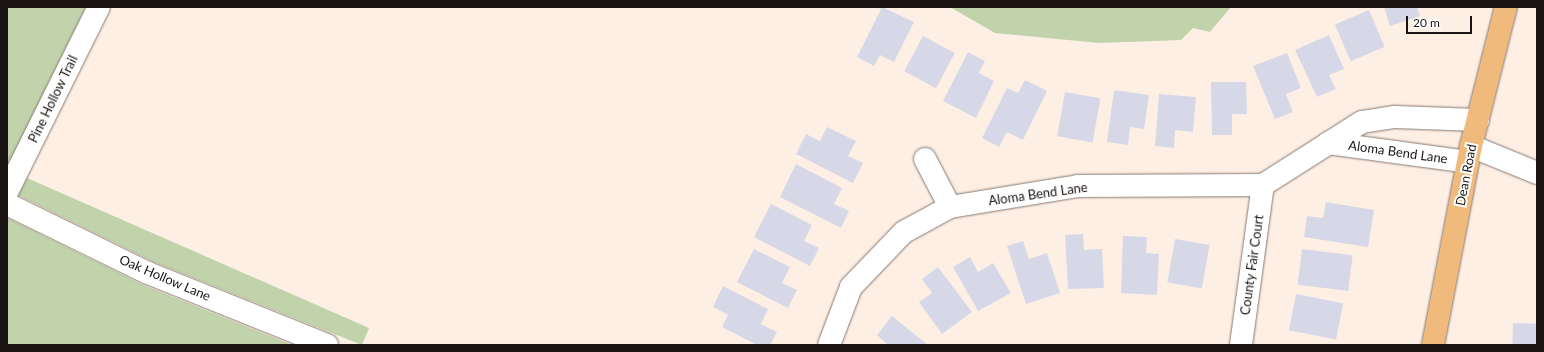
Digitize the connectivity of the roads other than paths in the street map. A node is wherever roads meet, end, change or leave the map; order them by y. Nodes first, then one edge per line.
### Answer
1 (99, 7) edge
2 (1506, 7) edge
3 (1478, 120) junction
4 (1328, 143) junction
5 (1470, 154) junction
6 (925, 159) dead end
7 (1537, 173) edge
8 (1263, 185) junction
9 (7, 192) edge
10 (7, 204) edge
11 (950, 207) junction
12 (327, 345) edge
13 (829, 345) edge
14 (1241, 345) edge
15 (1433, 345) edge

1 - 9 street, Pine Hollow Trail
2 - 3 main road, Dean Road
3 - 4 street, Aloma Bend Lane
3 - 5 main road, Dean Road
4 - 5 street, Aloma Bend Lane
4 - 8 street, Aloma Bend Lane
5 - 7 street, Aloma Bend Lane
5 - 15 main road, Dean Road
6 - 11 street
8 - 11 street, Aloma Bend Lane
8 - 14 street, County Fair Court
10 - 12 street, Oak Hollow Lane
11 - 13 street, Aloma Bend Lane

